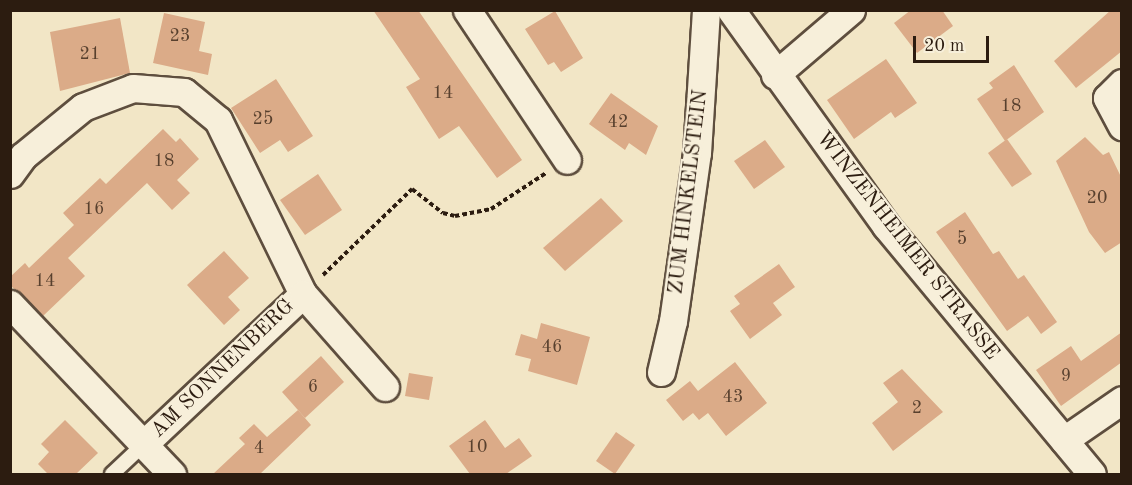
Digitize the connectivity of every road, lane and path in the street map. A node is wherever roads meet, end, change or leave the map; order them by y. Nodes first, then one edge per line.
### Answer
1 (467, 10) edge
2 (706, 10) edge
3 (731, 10) edge
4 (851, 10) edge
5 (775, 75) junction
6 (1122, 83) edge
7 (1122, 126) edge
8 (567, 160) joint
9 (10, 174) edge
10 (303, 294) junction
11 (10, 304) edge
12 (661, 372) dead end
13 (385, 387) dead end
14 (1122, 400) edge
15 (1064, 440) junction
16 (144, 444) junction
17 (112, 474) edge
18 (172, 474) edge
19 (1092, 474) edge

1 - 8 street
2 - 12 street, ZUM HINKELSTEIN
3 - 5 street, WINZENHEIMER STRASSE
4 - 5 street
5 - 15 street, WINZENHEIMER STRASSE
6 - 7 street
8 - 10 path
9 - 10 street, AM SONNENBERG
10 - 13 street, AM SONNENBERG
10 - 16 street, AM SONNENBERG
11 - 16 street, AM SONNENBERG
14 - 15 street
15 - 19 street, WINZENHEIMER STRASSE
16 - 17 lane
16 - 18 street, AM SONNENBERG

